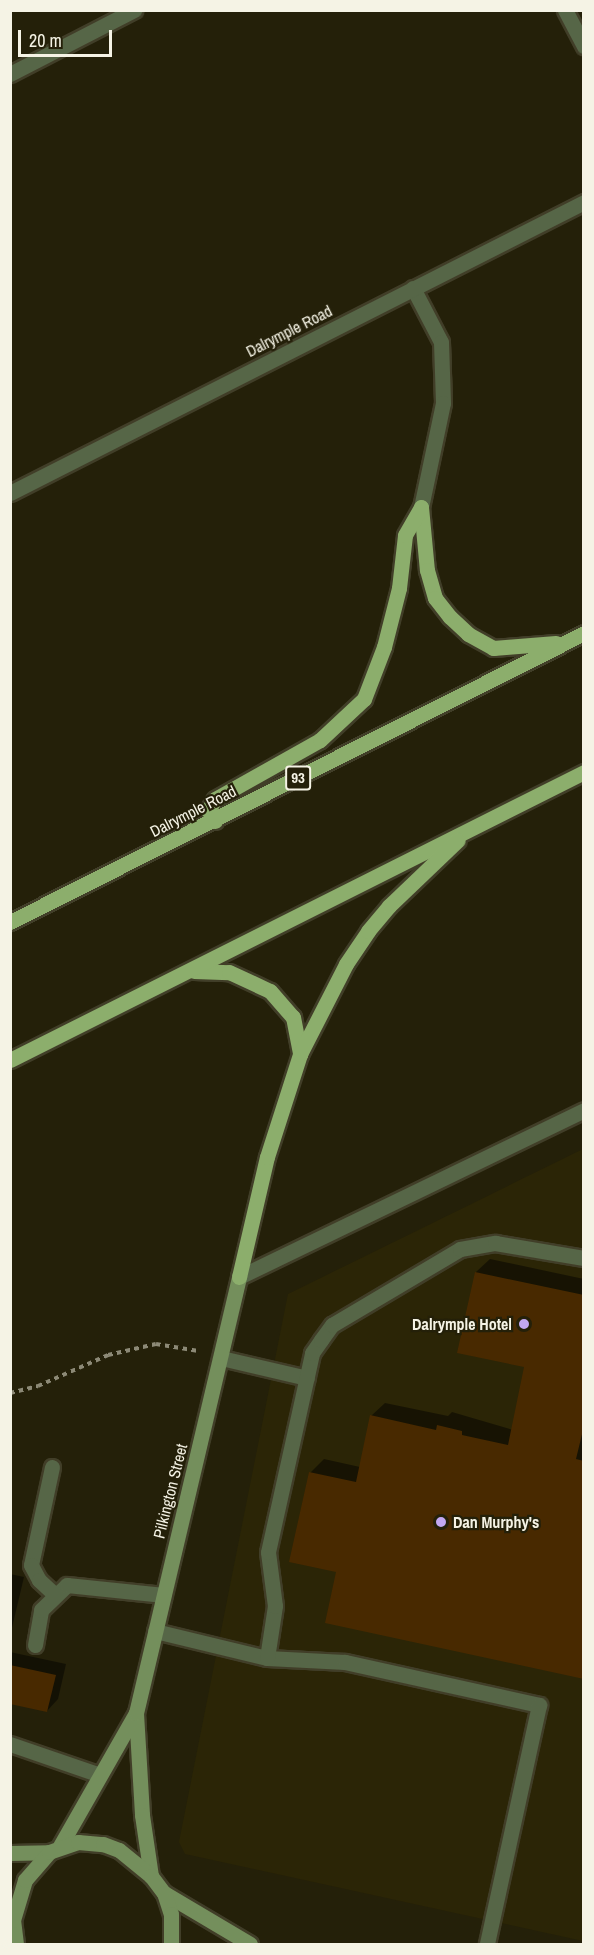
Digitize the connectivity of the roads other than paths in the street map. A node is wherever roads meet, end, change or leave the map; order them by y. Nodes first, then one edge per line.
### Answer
1 (134, 10) edge
2 (565, 10) edge
3 (584, 46) edge
4 (10, 74) edge
5 (584, 202) edge
6 (413, 288) junction
7 (10, 493) edge
8 (421, 507) junction
9 (584, 633) edge
10 (565, 642) junction
11 (584, 772) edge
12 (215, 820) junction
13 (469, 830) junction
14 (10, 922) edge
15 (184, 972) junction
16 (300, 1054) junction
17 (10, 1060) edge
18 (584, 1110) edge
19 (584, 1258) edge
20 (239, 1278) junction
21 (221, 1358) junction
22 (307, 1378) junction
23 (52, 1467) dead end
24 (54, 1594) junction
25 (163, 1594) junction
26 (155, 1631) junction
27 (35, 1645) dead end
28 (267, 1658) junction
29 (136, 1713) junction
30 (10, 1744) edge
31 (100, 1775) junction
32 (55, 1849) junction
33 (10, 1853) edge
34 (151, 1876) junction
35 (164, 1893) junction
36 (16, 1944) edge
37 (171, 1944) edge
38 (250, 1944) edge
39 (487, 1944) edge

1 - 4 street
2 - 3 street
5 - 6 street, Dalrymple Road
6 - 7 street, Dalrymple Road
6 - 8 street
8 - 10 main road
8 - 12 main road
9 - 10 main road, Dalrymple Road / 93
10 - 12 main road, Dalrymple Road / 93
11 - 13 main road
12 - 14 main road, Dalrymple Road / 93
13 - 15 main road
13 - 16 main road
15 - 16 main road
15 - 17 main road
16 - 20 main road
18 - 20 street
19 - 22 street
20 - 21 street, Pilkington Street
21 - 22 street
21 - 25 street, Pilkington Street
22 - 28 street
23 - 24 street
24 - 25 street
24 - 27 street
25 - 26 street, Pilkington Street
26 - 28 street
26 - 29 street, Pilkington Street
28 - 39 street
29 - 31 street, Pilkington Street
29 - 34 street, Pilkington Street
30 - 31 street
31 - 32 street, Pilkington Street
32 - 33 street
32 - 34 street
32 - 36 street, Pilkington Street
34 - 35 street
35 - 37 street
35 - 38 street

